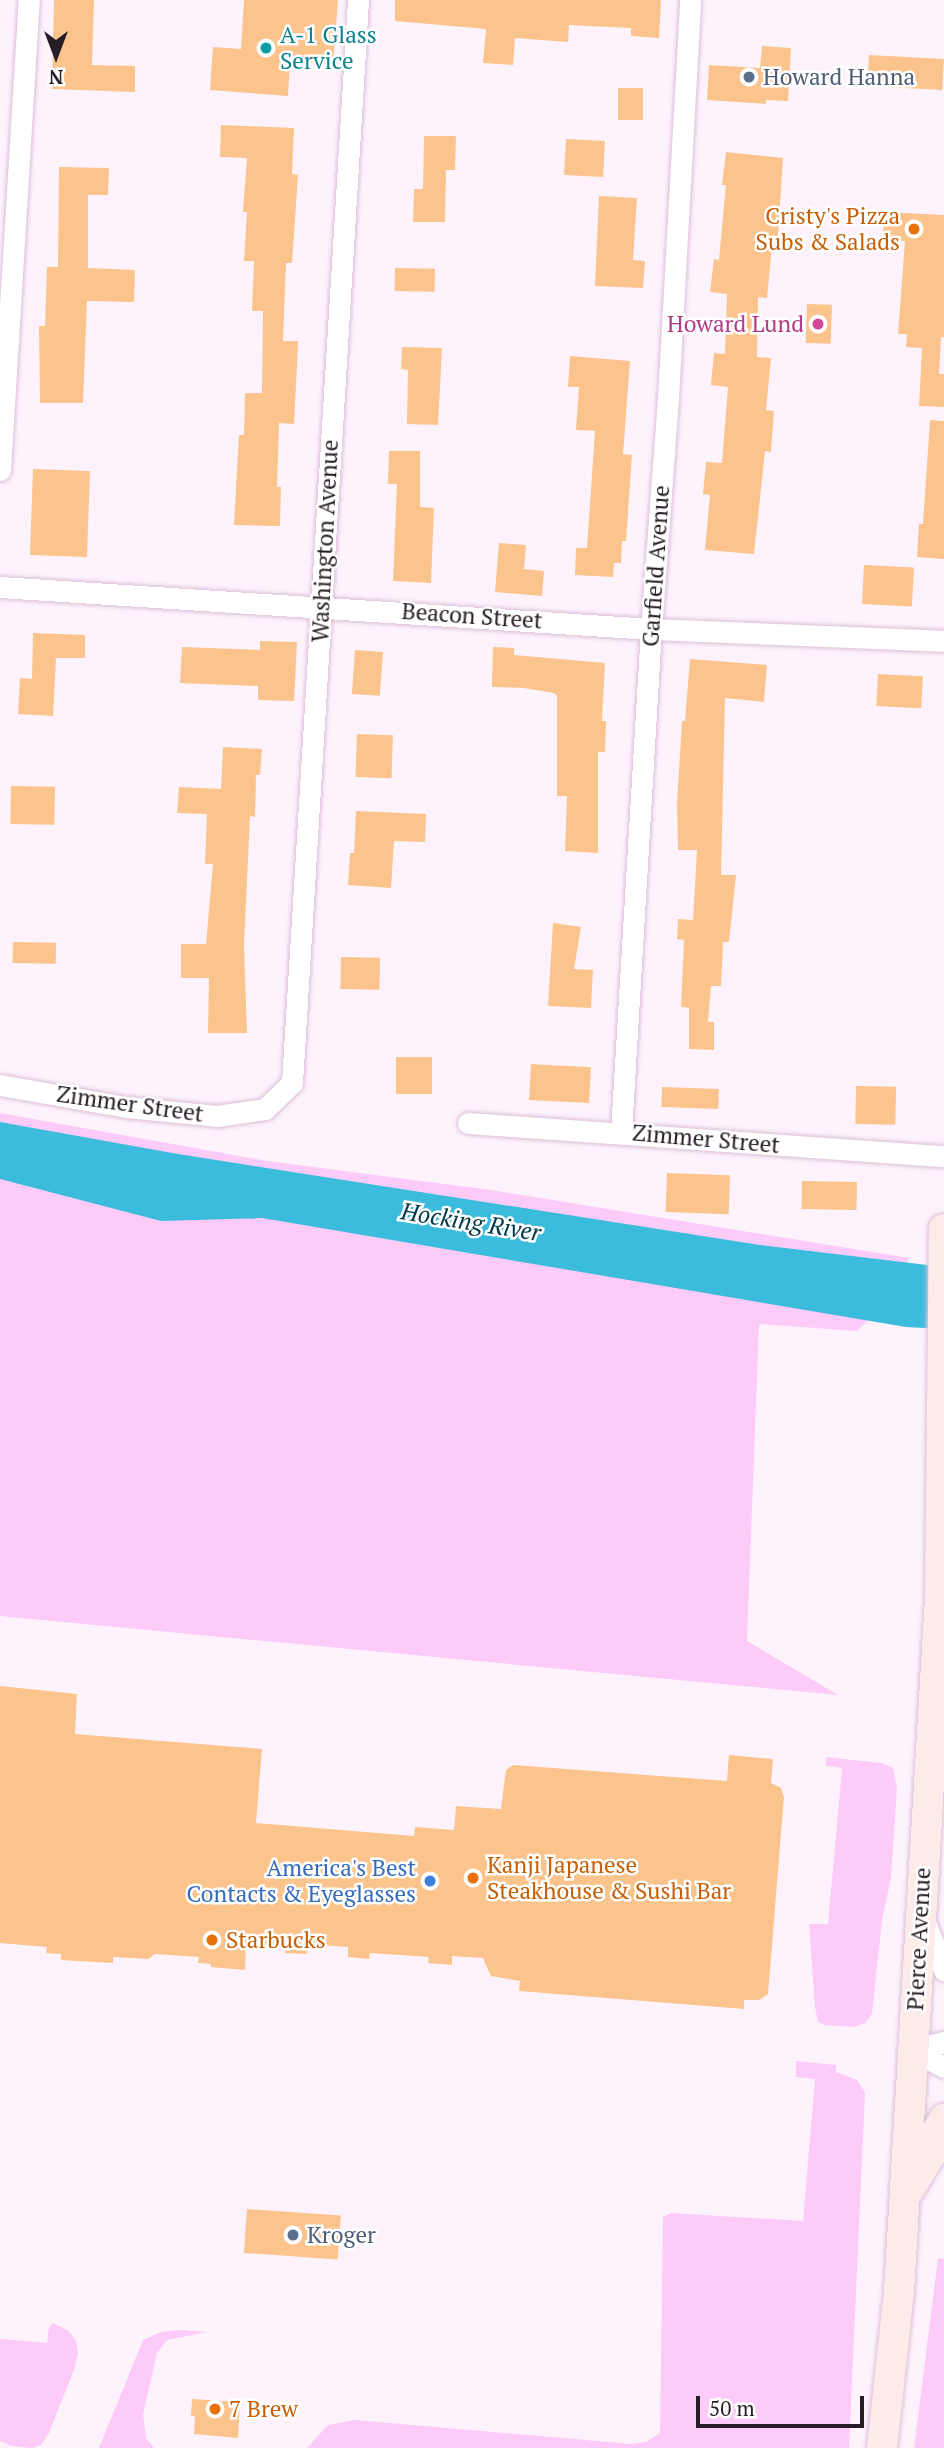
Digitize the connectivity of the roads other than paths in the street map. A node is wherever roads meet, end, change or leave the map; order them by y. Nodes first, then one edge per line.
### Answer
1 (29, 0) edge
2 (358, 0) edge
3 (690, 0) edge
4 (0, 470) edge
5 (0, 587) edge
6 (321, 607) junction
7 (651, 629) junction
8 (944, 641) edge
9 (292, 1083) joint
10 (0, 1085) edge
11 (468, 1123) dead end
12 (621, 1132) junction
13 (944, 1156) edge
14 (944, 1229) edge
15 (943, 1369) edge
16 (920, 1913) junction
17 (944, 1970) edge
18 (944, 2042) edge
19 (912, 2050) junction
20 (944, 2067) edge
21 (944, 2119) edge
22 (904, 2198) junction
23 (881, 2448) edge

1 - 4 street
2 - 6 street, Washington Avenue
3 - 7 street, Garfield Avenue
5 - 6 street, Beacon Street
6 - 7 street, Beacon Street
6 - 9 street, Washington Avenue
7 - 8 street, Beacon Street
7 - 12 street, Garfield Avenue
9 - 10 street, Zimmer Street
11 - 12 street, Zimmer Street
12 - 13 street, Zimmer Street
14 - 15 street, Pierce Avenue
15 - 16 street, Pierce Avenue
16 - 17 street
16 - 19 street, Pierce Avenue
18 - 19 street
19 - 20 street
19 - 22 street, Pierce Avenue
21 - 22 street, Pierce Avenue
22 - 23 street, Pierce Avenue

